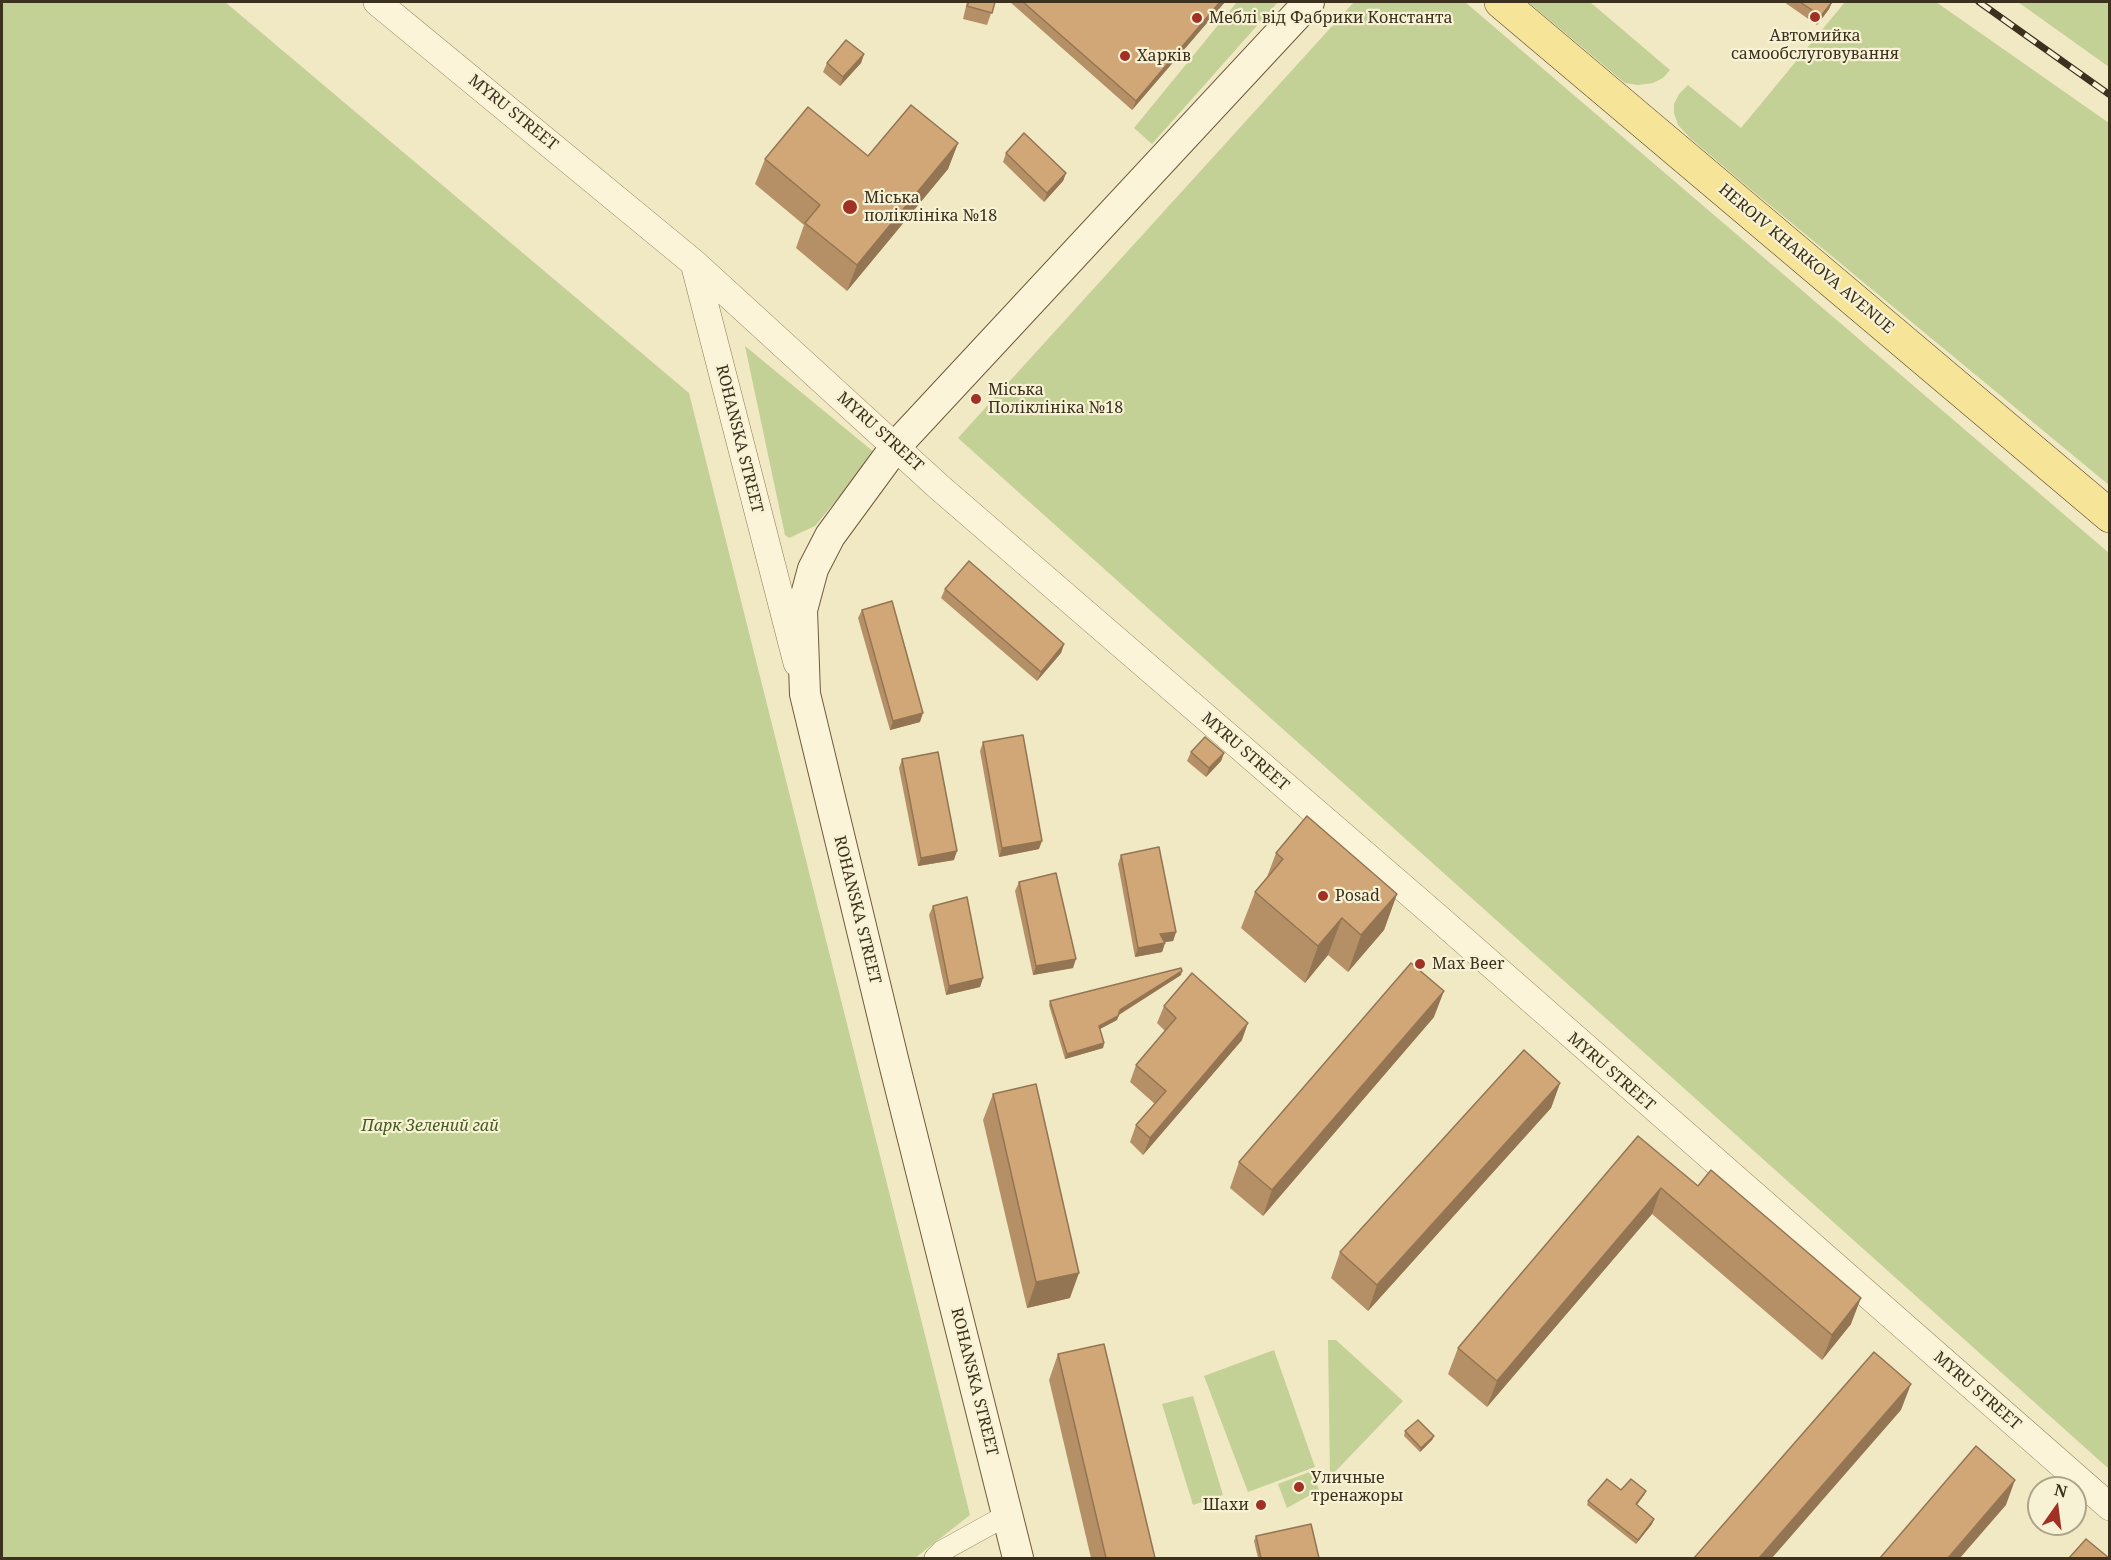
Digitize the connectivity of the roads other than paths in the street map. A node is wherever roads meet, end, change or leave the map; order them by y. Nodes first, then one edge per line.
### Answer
1 (377, 2) edge
2 (1309, 2) edge
3 (1502, 2) edge
4 (694, 263) junction
5 (896, 446) junction
6 (2109, 516) edge
7 (805, 694) junction
8 (2109, 1507) edge
9 (1007, 1515) junction
10 (935, 1558) edge
11 (1018, 1558) edge

1 - 4 street, MYRU STREET
2 - 5 main road
3 - 6 main road, HEROIV KHARKOVA AVENUE
4 - 5 street, MYRU STREET
4 - 7 street, ROHANSKA STREET
5 - 7 main road
5 - 8 street, MYRU STREET
7 - 9 main road, ROHANSKA STREET
9 - 10 street
9 - 11 main road, ROHANSKA STREET

